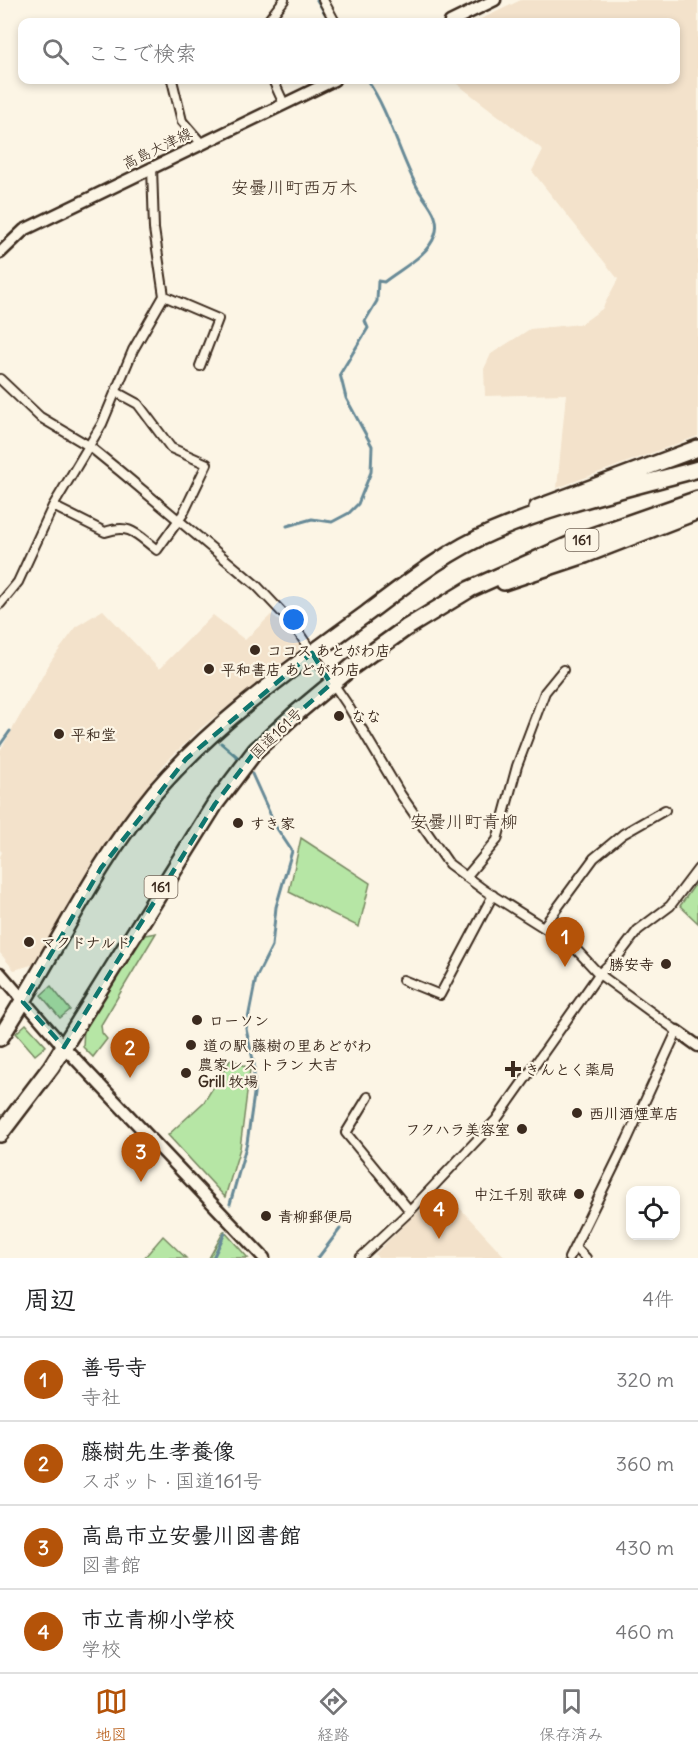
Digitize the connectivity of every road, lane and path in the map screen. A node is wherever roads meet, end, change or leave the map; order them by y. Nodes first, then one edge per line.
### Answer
1 (284, 0) edge
2 (323, 0) edge
3 (495, 0) edge
4 (270, 18) edge
5 (333, 18) edge
6 (458, 18) edge
7 (173, 84) edge
8 (275, 84) edge
9 (326, 84) edge
10 (284, 104) junction
11 (201, 143) junction
12 (152, 167) junction
13 (0, 253) edge
14 (164, 296) junction
15 (200, 366) dead end
16 (0, 379) edge
17 (116, 392) junction
18 (89, 446) junction
19 (698, 448) edge
20 (698, 469) edge
21 (698, 499) edge
22 (53, 506) junction
23 (698, 511) edge
24 (177, 521) junction
25 (492, 532) junction
26 (470, 589) junction
27 (0, 604) edge
28 (312, 653) junction
29 (563, 670) dead end
30 (331, 684) junction
31 (665, 810) dead end
32 (698, 869) edge
33 (466, 877) junction
34 (493, 896) junction
35 (544, 926) junction
36 (0, 973) edge
37 (599, 974) junction
38 (403, 980) dead end
39 (23, 1002) junction
40 (676, 1031) junction
41 (0, 1038) edge
42 (698, 1046) edge
43 (64, 1047) junction
44 (368, 1097) dead end
45 (0, 1134) edge
46 (410, 1211) junction
47 (575, 1247) junction
48 (264, 1258) edge
49 (360, 1258) edge
50 (569, 1258) edge
51 (586, 1258) edge

1 - 4 street
2 - 5 street
3 - 6 main road
7 - 11 street
8 - 10 street
9 - 10 main road, 高島大津線
10 - 11 main road, 高島大津線
11 - 12 main road, 高島大津線
12 - 13 main road, 高島大津線
12 - 14 street
14 - 15 street
14 - 17 street
16 - 18 street
17 - 18 street
17 - 24 street
18 - 22 street
18 - 24 street
19 - 25 highway
20 - 25 highway, 161
21 - 26 highway, 国道161号 / 161
22 - 24 street
22 - 27 street
23 - 26 highway
24 - 28 street
25 - 28 highway, 161
26 - 30 highway, 国道161号 / 161
28 - 30 street
28 - 39 highway, 161
29 - 33 street
30 - 33 street
30 - 43 highway, 国道161号 / 161
31 - 35 street
32 - 37 street
33 - 34 street
34 - 35 street
34 - 38 street
35 - 37 street
36 - 39 main road
37 - 40 street
37 - 46 street
39 - 41 highway, 161
39 - 43 main road
40 - 42 main road
40 - 47 street
43 - 45 highway, 国道161号 / 161
43 - 48 main road
44 - 46 street
46 - 49 street
47 - 50 street
47 - 51 street

